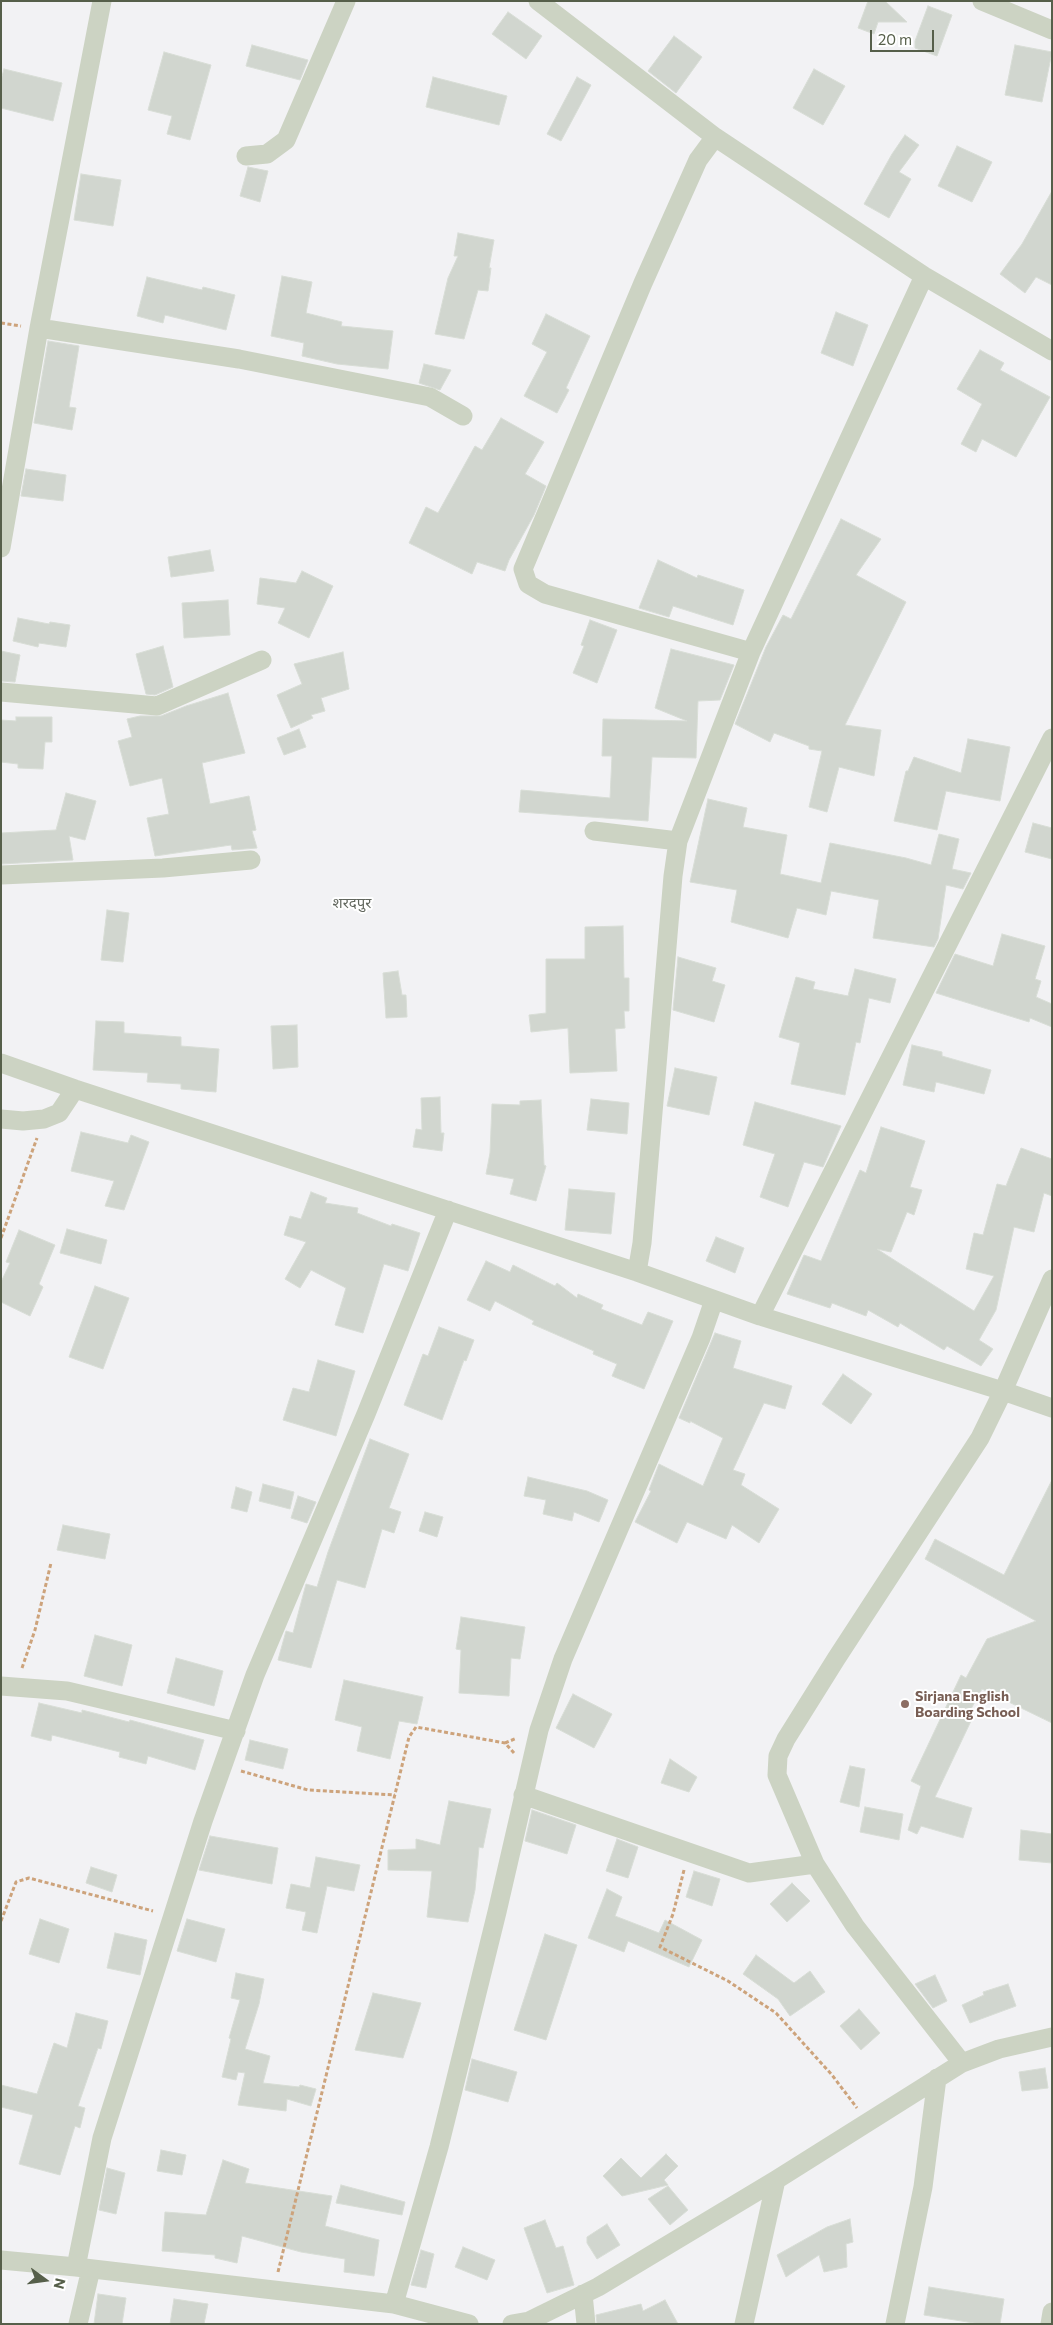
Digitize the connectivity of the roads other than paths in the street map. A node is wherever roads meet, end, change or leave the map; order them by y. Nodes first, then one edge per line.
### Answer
1 (102, 1) edge
2 (346, 1) edge
3 (538, 1) edge
4 (982, 1) edge
5 (1052, 30) edge
6 (715, 136) junction
7 (246, 156) dead end
8 (924, 276) junction
9 (39, 328) junction
10 (1052, 351) edge
11 (463, 416) dead end
12 (1, 548) edge
13 (751, 652) junction
14 (262, 660) dead end
15 (1, 692) edge
16 (1052, 738) edge
17 (594, 831) dead end
18 (678, 841) junction
19 (251, 860) dead end
20 (1, 875) edge
21 (1, 1063) edge
22 (76, 1090) junction
23 (1, 1118) edge
24 (448, 1210) junction
25 (637, 1272) junction
26 (1052, 1279) edge
27 (714, 1300) junction
28 (760, 1316) junction
29 (1003, 1391) junction
30 (1052, 1408) edge
31 (8, 1687) edge
32 (236, 1732) junction
33 (524, 1795) junction
34 (815, 1864) junction
35 (1052, 2037) edge
36 (962, 2063) junction
37 (937, 2078) junction
38 (776, 2180) junction
39 (1, 2260) edge
40 (84, 2268) junction
41 (583, 2294) junction
42 (394, 2304) junction
43 (1052, 2312) edge
44 (465, 2323) edge
45 (78, 2324) edge
46 (512, 2324) edge
47 (586, 2324) edge
48 (744, 2324) edge
49 (895, 2324) edge
50 (1050, 2324) edge

1 - 9 street
2 - 7 street
3 - 6 street
4 - 5 street
6 - 8 street
6 - 13 street
8 - 10 street
8 - 13 street
9 - 11 street
9 - 12 street
13 - 18 street
14 - 15 street
16 - 28 street
17 - 18 street
18 - 25 street
19 - 20 street
21 - 22 street
22 - 23 street
22 - 24 street
24 - 25 street
24 - 32 street
25 - 27 street
26 - 29 street
27 - 28 street
27 - 33 street
28 - 29 street
29 - 30 street
29 - 34 street
31 - 32 street
32 - 40 street
33 - 34 street
33 - 42 street
34 - 36 street
35 - 36 street
36 - 37 street
37 - 38 street
37 - 49 street
38 - 41 street
38 - 48 street
39 - 40 street
40 - 42 street
40 - 45 street
41 - 46 street
41 - 47 street
42 - 44 street
43 - 50 street

